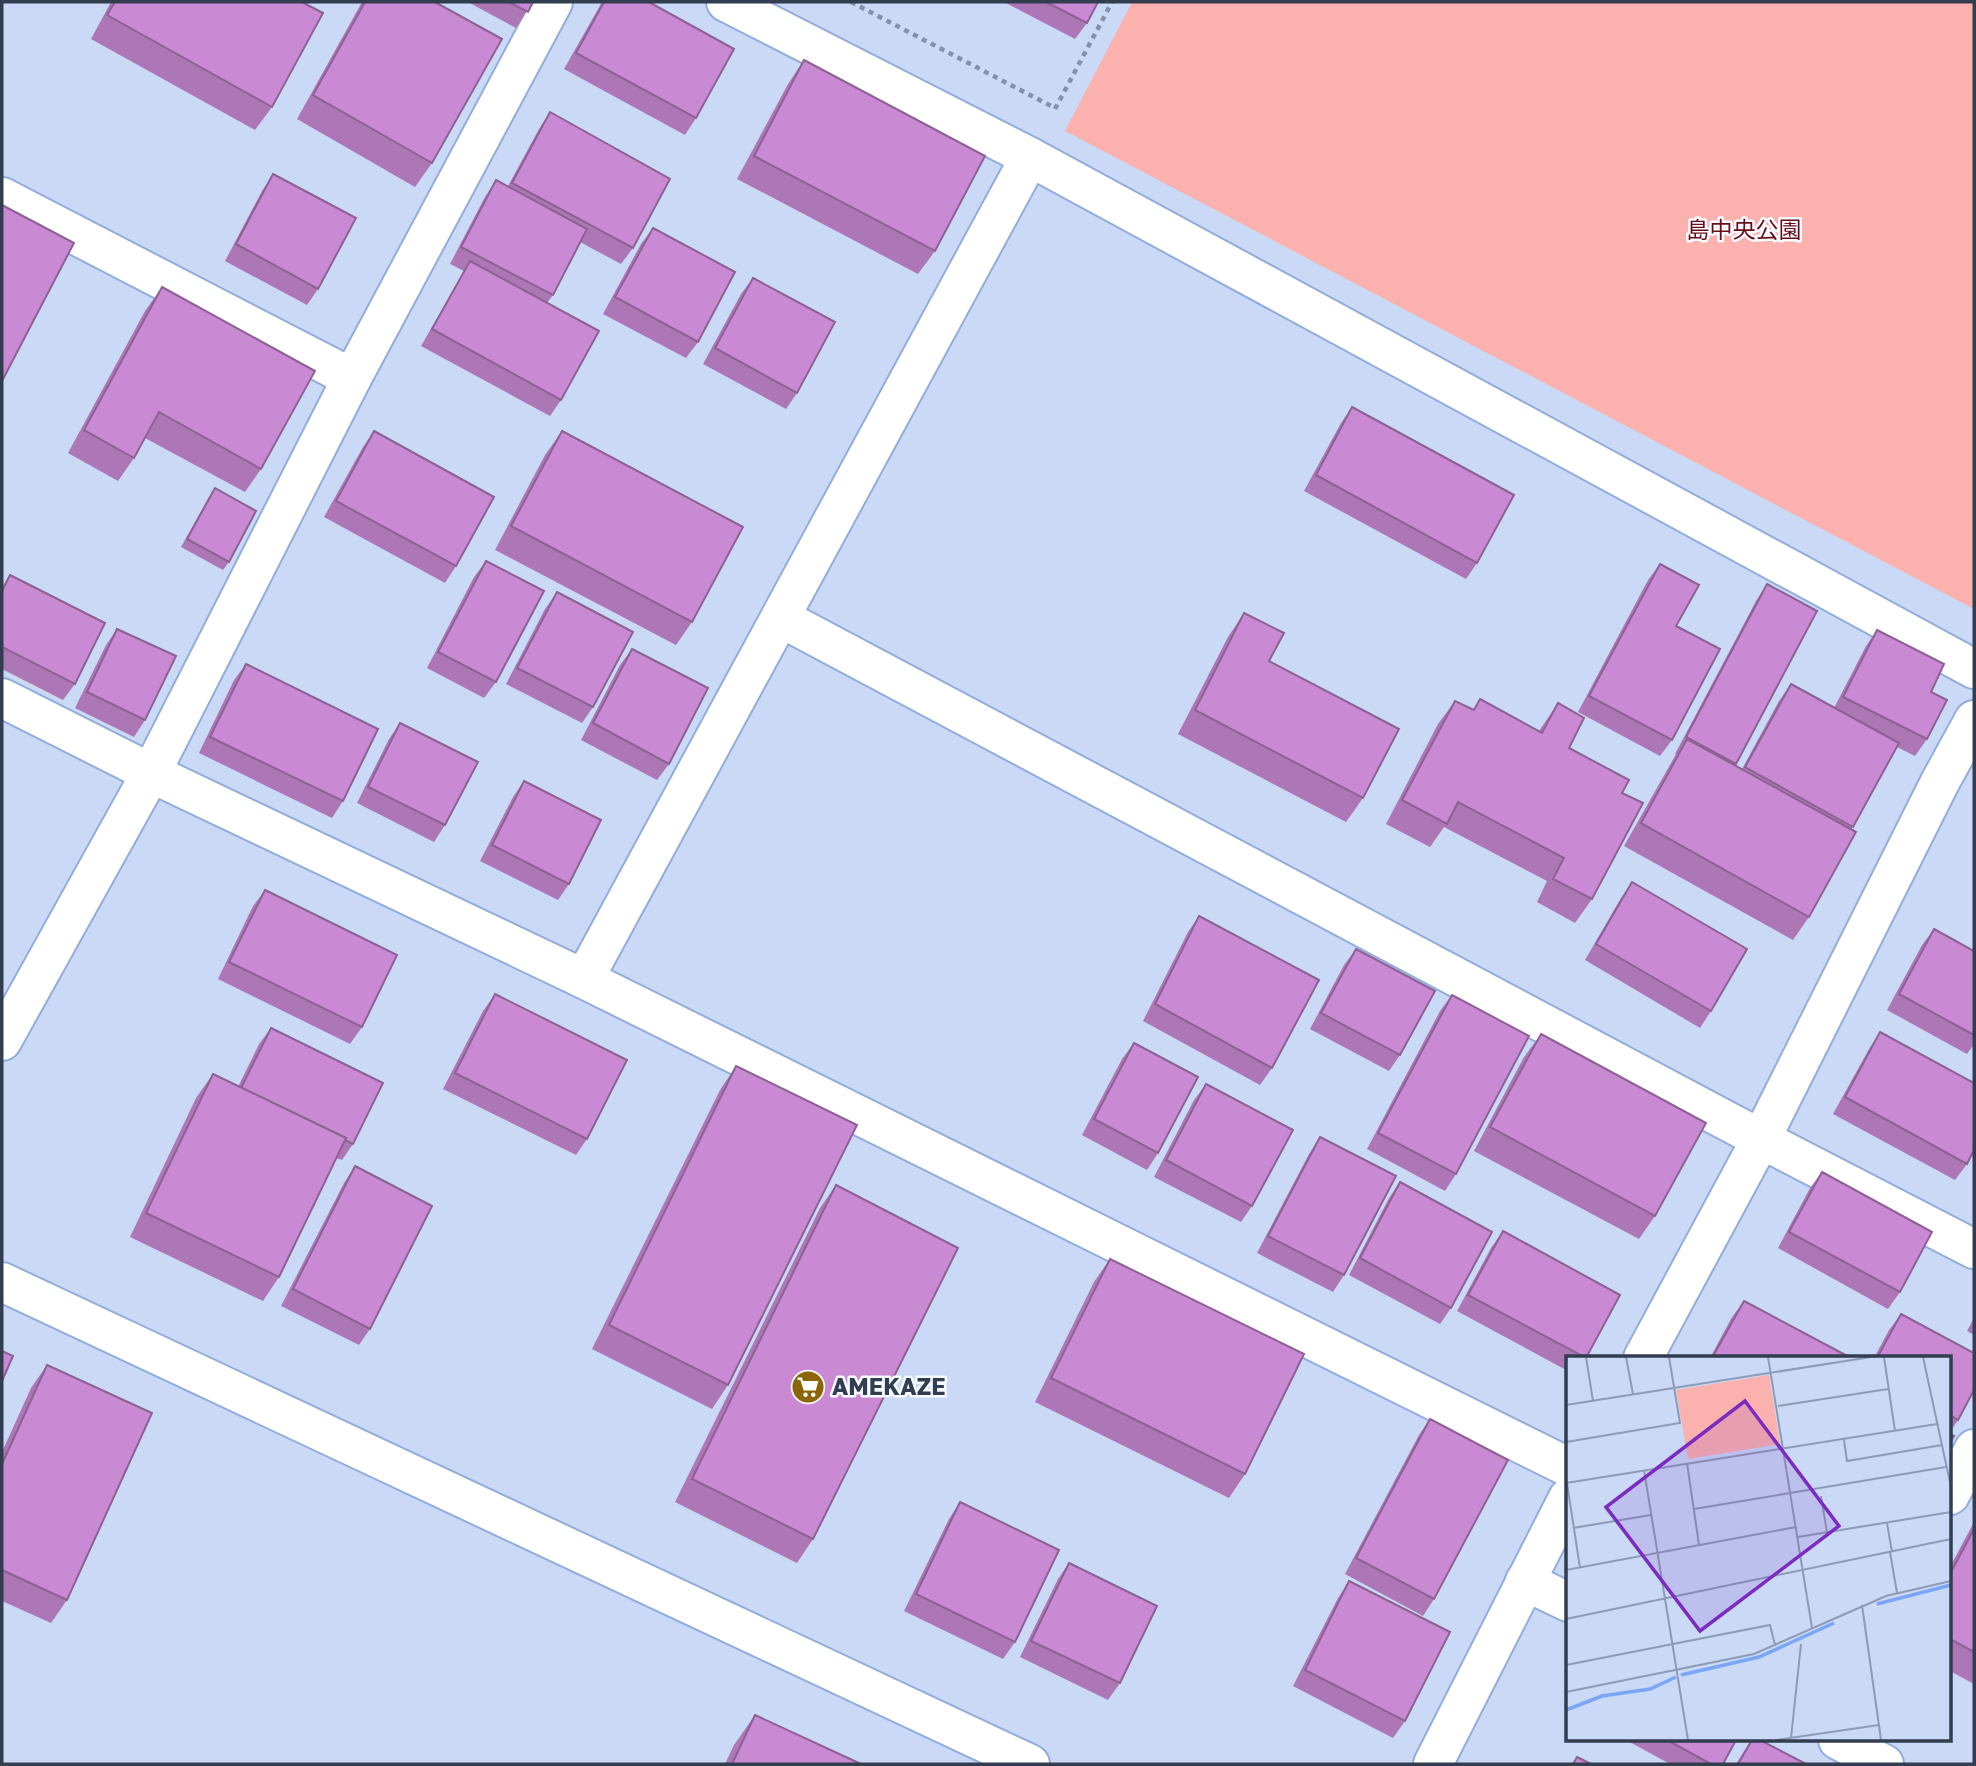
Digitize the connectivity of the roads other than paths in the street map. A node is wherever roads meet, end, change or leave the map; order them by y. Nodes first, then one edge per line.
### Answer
1 (553, 2) edge
2 (726, 2) edge
3 (1030, 157) junction
4 (2, 197) edge
5 (352, 378) junction
6 (781, 618) junction
7 (1974, 669) edge
8 (2, 698) edge
9 (1974, 720) edge
10 (151, 773) junction
11 (584, 979) junction
12 (2, 1041) edge
13 (1761, 1139) junction
14 (1974, 1249) edge
15 (2, 1282) edge
16 (1644, 1356) edge
17 (1974, 1449) edge
18 (1566, 1467) edge
19 (1952, 1491) edge
20 (1566, 1502) edge
21 (1525, 1581) junction
22 (1566, 1601) edge
23 (1842, 1742) edge
24 (1030, 1764) edge
25 (1433, 1764) edge
26 (1884, 1764) edge

1 - 5 street
2 - 3 street
3 - 6 street
3 - 7 street
4 - 5 street
5 - 10 street
6 - 11 street
6 - 13 street
8 - 10 street
9 - 13 street
10 - 11 street
10 - 12 street
11 - 18 street
13 - 14 street
13 - 16 street
15 - 24 street
17 - 19 street
20 - 21 street
21 - 22 street
21 - 25 street
23 - 26 street

